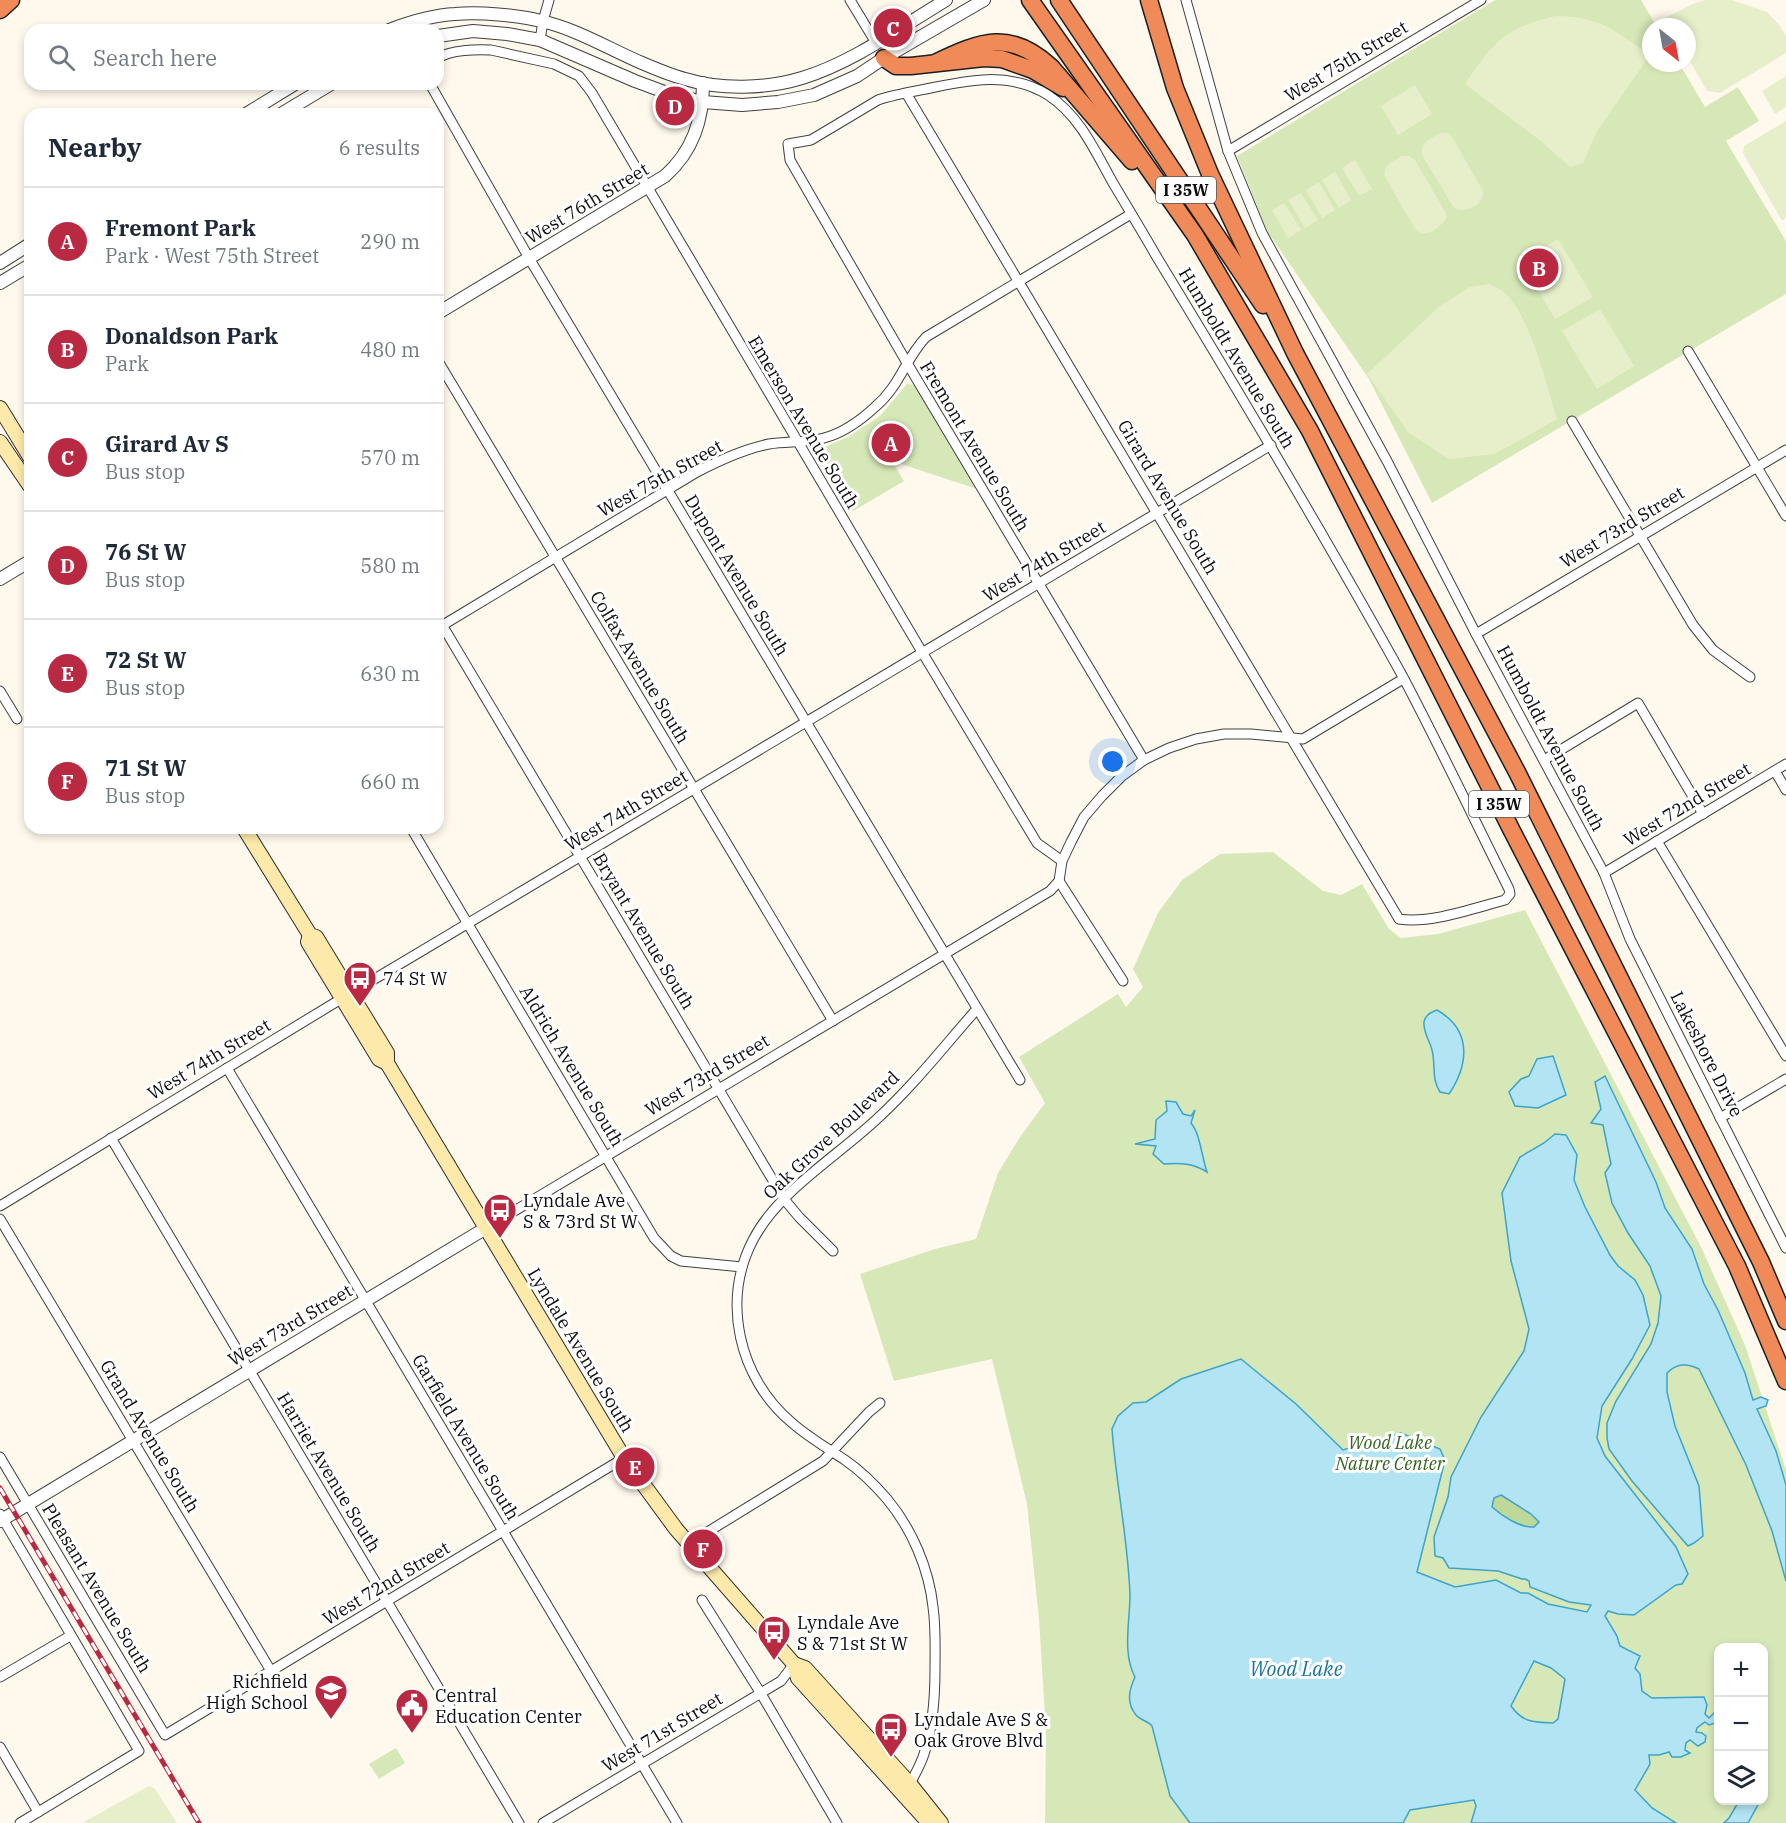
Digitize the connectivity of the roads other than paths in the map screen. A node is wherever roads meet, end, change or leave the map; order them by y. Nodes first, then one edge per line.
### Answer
1 (11, 0) edge
2 (549, 0) edge
3 (850, 0) edge
4 (946, 0) edge
5 (984, 0) edge
6 (1030, 0) edge
7 (1059, 0) edge
8 (1149, 0) edge
9 (1186, 0) edge
10 (1481, 0) edge
11 (0, 10) edge
12 (543, 21) junction
13 (408, 24) edge
14 (444, 35) edge
15 (540, 40) junction
16 (876, 43) junction
17 (444, 56) edge
18 (884, 58) junction
19 (703, 83) junction
20 (285, 90) edge
21 (321, 90) edge
22 (433, 90) edge
23 (906, 93) junction
24 (703, 102) junction
25 (256, 108) edge
26 (291, 108) edge
27 (444, 108) edge
28 (444, 109) edge
29 (788, 144) joint
30 (1228, 151) junction
31 (648, 188) junction
32 (1131, 214) junction
33 (1195, 235) junction
34 (24, 248) edge
35 (529, 258) junction
36 (0, 263) edge
37 (24, 269) edge
38 (1019, 282) junction
39 (0, 283) edge
40 (444, 309) edge
41 (1688, 351) dead end
42 (1295, 353) junction
43 (907, 363) junction
44 (444, 371) edge
45 (0, 408) edge
46 (1572, 421) dead end
47 (0, 442) edge
48 (796, 442) junction
49 (1271, 445) junction
50 (24, 447) edge
51 (1786, 450) edge
52 (1757, 468) junction
53 (24, 477) edge
54 (667, 490) junction
55 (1157, 513) junction
56 (1786, 516) edge
57 (1641, 537) junction
58 (555, 557) junction
59 (24, 565) edge
60 (0, 579) edge
61 (1038, 583) junction
62 (444, 622) edge
63 (444, 631) edge
64 (1476, 634) junction
65 (922, 652) junction
66 (1750, 676) dead end
67 (1403, 679) junction
68 (0, 691) edge
69 (17, 719) dead end
70 (806, 722) junction
71 (1291, 739) junction
72 (1144, 760) junction
73 (1544, 760) junction
74 (1786, 764) edge
75 (1775, 771) junction
76 (693, 789) junction
77 (1786, 790) edge
78 (1703, 814) junction
79 (248, 834) edge
80 (415, 834) edge
81 (1657, 841) junction
82 (581, 856) junction
83 (1062, 861) junction
84 (1604, 873) junction
85 (1059, 881) junction
86 (1400, 919) joint
87 (468, 923) junction
88 (945, 954) junction
89 (1123, 981) dead end
90 (346, 996) junction
91 (977, 1009) junction
92 (832, 1021) junction
93 (1786, 1056) edge
94 (227, 1068) junction
95 (1786, 1079) edge
96 (1020, 1080) dead end
97 (719, 1089) junction
98 (1720, 1118) junction
99 (111, 1138) junction
100 (605, 1156) junction
101 (784, 1199) junction
102 (0, 1206) edge
103 (0, 1219) edge
104 (486, 1228) junction
105 (1786, 1248) edge
106 (833, 1251) dead end
107 (742, 1267) junction
108 (365, 1300) junction
109 (1786, 1321) edge
110 (249, 1370) junction
111 (1786, 1381) edge
112 (880, 1402) dead end
113 (134, 1441) junction
114 (831, 1451) junction
115 (0, 1456) edge
116 (624, 1458) junction
117 (28, 1504) junction
118 (1, 1518) edge
119 (503, 1531) junction
120 (688, 1544) junction
121 (702, 1600) dead end
122 (387, 1601) junction
123 (70, 1636) junction
124 (794, 1664) junction
125 (271, 1671) junction
126 (0, 1677) edge
127 (760, 1692) junction
128 (165, 1735) joint
129 (0, 1747) edge
130 (641, 1763) junction
131 (910, 1784) junction
132 (909, 1800) junction
133 (38, 1812) junction
134 (20, 1823) edge
135 (519, 1823) edge
136 (543, 1823) edge
137 (677, 1823) edge
138 (837, 1823) edge
139 (929, 1823) edge
140 (941, 1823) edge

1 - 11 highway
2 - 12 street
3 - 16 street
4 - 16 street
5 - 18 street
6 - 33 highway, I 35W
7 - 42 highway, I 35W
8 - 42 highway
9 - 30 street, Humboldt Avenue South
10 - 30 street, West 75th Street
12 - 13 street
12 - 15 street
12 - 19 street
14 - 15 street
15 - 24 street
16 - 18 street
16 - 19 street
17 - 31 street, Emerson Avenue South
18 - 24 street
18 - 33 highway
19 - 24 street, West 76th Street
20 - 25 street
21 - 26 street
22 - 27 street, Dupont Avenue South
23 - 29 street, Humboldt Avenue South
23 - 32 street, Humboldt Avenue South
23 - 38 street, Girard Avenue South
24 - 31 street, West 76th Street
28 - 35 street, Dupont Avenue South
29 - 43 street, Fremont Avenue South
30 - 64 street, Humboldt Avenue South
31 - 35 street, West 76th Street
31 - 48 street, Emerson Avenue South
32 - 38 street, West 75th Street
32 - 49 street, Humboldt Avenue South
33 - 111 highway, I 35W
34 - 36 street
35 - 40 street, West 76th Street
35 - 54 street, Dupont Avenue South
37 - 39 street
38 - 43 street, West 75th Street
38 - 55 street, Girard Avenue South
41 - 52 street
42 - 109 highway, I 35W
43 - 48 street, West 75th Street
43 - 61 street, Fremont Avenue South
44 - 58 street, Colfax Avenue South
45 - 50 main road
46 - 57 street
47 - 53 main road
48 - 54 street, West 75th Street
48 - 65 street, Emerson Avenue South
49 - 55 street, West 74th Street
49 - 67 street, Humboldt Avenue South
51 - 52 street, West 73rd Street
52 - 56 street
52 - 57 street, West 73rd Street
54 - 58 street, West 75th Street
54 - 70 street, Dupont Avenue South
55 - 61 street, West 74th Street
55 - 71 street, Girard Avenue South
57 - 64 street, West 73rd Street
57 - 66 street
58 - 62 street, West 75th Street
58 - 76 street, Colfax Avenue South
59 - 60 street
61 - 65 street, West 74th Street
61 - 72 street, Fremont Avenue South
63 - 82 street, Bryant Avenue South
64 - 73 street, Humboldt Avenue South
65 - 70 street, West 74th Street
65 - 83 street, Emerson Avenue South
67 - 71 street
67 - 86 street, Humboldt Avenue South
68 - 69 street
70 - 76 street, West 74th Street
70 - 88 street, Dupont Avenue South
71 - 72 street
71 - 86 street, Girard Avenue South
72 - 83 street
73 - 78 street
73 - 84 street, Humboldt Avenue South
74 - 75 street, West 72nd Street
75 - 77 street
75 - 78 street, West 72nd Street
76 - 82 street, West 74th Street
76 - 92 street, Colfax Avenue South
78 - 81 street, West 72nd Street
79 - 90 main road, Lyndale Avenue South
80 - 87 street, Aldrich Avenue South
81 - 84 street, West 72nd Street
81 - 93 street
82 - 87 street, West 74th Street
82 - 97 street, Bryant Avenue South
83 - 85 street
84 - 98 street, Lakeshore Drive
85 - 88 street, West 73rd Street
85 - 89 street
87 - 90 street, West 74th Street
87 - 100 street, Aldrich Avenue South
88 - 91 street, Dupont Avenue South
88 - 92 street, West 73rd Street
90 - 94 street, West 74th Street
90 - 104 main road, Lyndale Avenue South
91 - 96 street, Dupont Avenue South
91 - 101 street, Oak Grove Boulevard
92 - 97 street, West 73rd Street
94 - 99 street, West 74th Street
94 - 108 street, Garfield Avenue South
95 - 98 street
97 - 100 street, West 73rd Street
97 - 101 street, Bryant Avenue South
98 - 105 street, Lakeshore Drive
99 - 102 street, West 74th Street
99 - 110 street, Harriet Avenue South
100 - 104 street, West 73rd Street
100 - 107 street, Aldrich Avenue South
101 - 106 street, Bryant Avenue South
101 - 107 street, Oak Grove Boulevard
103 - 113 street, Grand Avenue South
104 - 108 street, West 73rd Street
104 - 116 main road, Lyndale Avenue South
107 - 114 street, Oak Grove Boulevard
108 - 110 street, West 73rd Street
108 - 119 street, Garfield Avenue South
110 - 113 street, West 73rd Street
110 - 122 street, Harriet Avenue South
112 - 114 street
113 - 117 street, West 73rd Street
113 - 125 street, Grand Avenue South
114 - 120 street
114 - 131 street, Oak Grove Boulevard
115 - 117 street, Pleasant Avenue South
116 - 119 street, West 72nd Street
116 - 120 main road, Lyndale Avenue South
117 - 118 street, West 73rd Street
117 - 128 street, Pleasant Avenue South
118 - 123 street
119 - 122 street, West 72nd Street
119 - 130 street, Garfield Avenue South
120 - 124 main road, Lyndale Avenue South
121 - 127 street
122 - 125 street, West 72nd Street
122 - 135 street, Harriet Avenue South
123 - 126 street
123 - 133 street
124 - 127 street, West 71st Street
124 - 131 main road, Lyndale Avenue South
124 - 132 main road, Lyndale Avenue South
125 - 128 street, West 72nd Street
127 - 130 street, West 71st Street
127 - 138 street
129 - 133 street
130 - 136 street, West 71st Street
130 - 137 street, Garfield Avenue South
131 - 132 street, Oak Grove Boulevard
131 - 140 main road, Lyndale Avenue South
132 - 139 main road, Lyndale Avenue South
133 - 134 street

